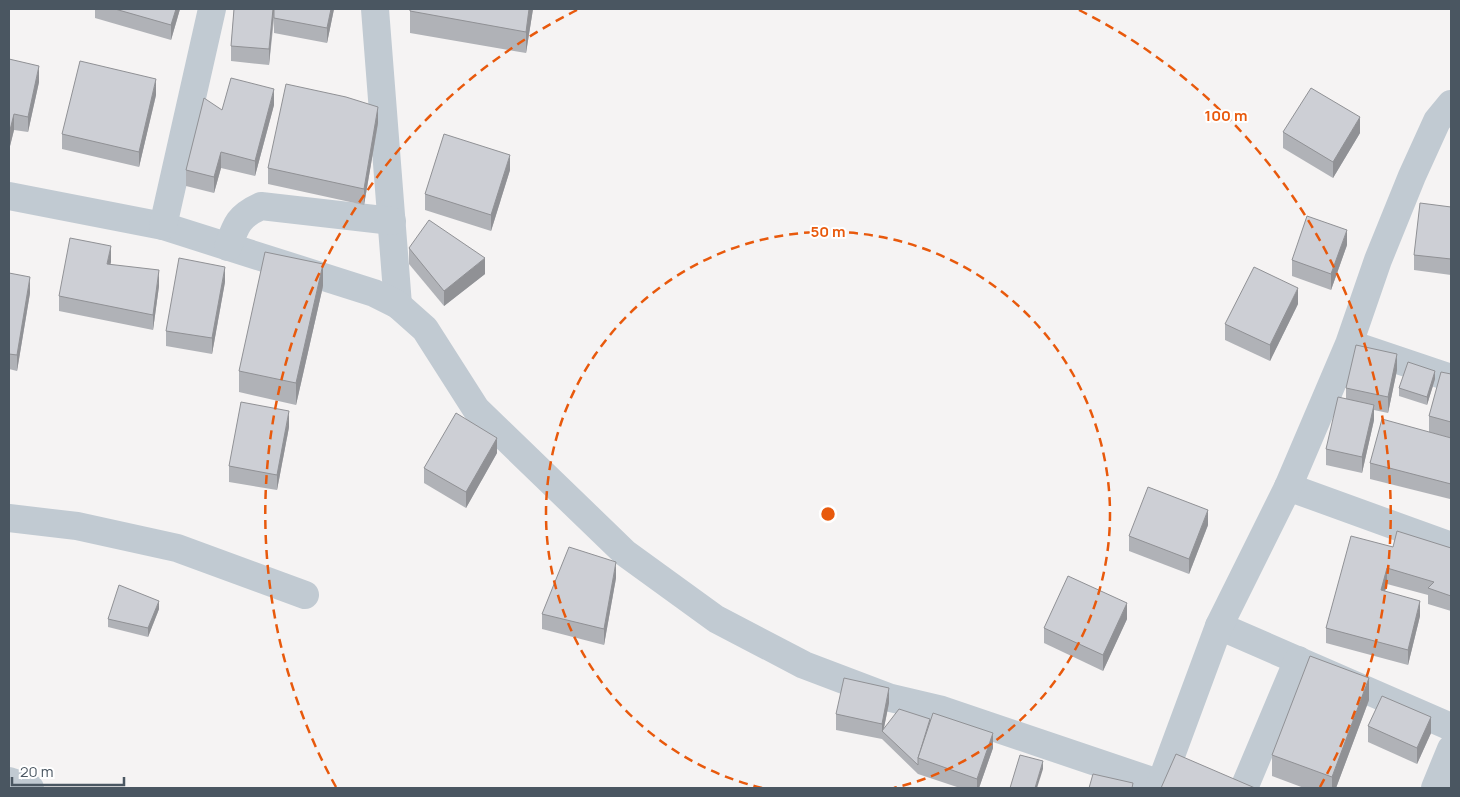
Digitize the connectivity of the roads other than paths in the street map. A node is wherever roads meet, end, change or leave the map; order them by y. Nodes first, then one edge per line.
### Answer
1 (212, 9) edge
2 (375, 9) edge
3 (1451, 104) edge
4 (9, 196) edge
5 (392, 221) junction
6 (163, 226) junction
7 (228, 247) junction
8 (398, 305) junction
9 (1349, 344) junction
10 (1451, 378) edge
11 (1288, 487) junction
12 (9, 518) edge
13 (1451, 546) edge
14 (305, 595) dead end
15 (1219, 626) junction
16 (1298, 660) junction
17 (1451, 727) edge
18 (1451, 749) edge
19 (9, 781) edge
20 (1160, 786) edge
21 (30, 788) edge
22 (1244, 788) edge
23 (1435, 788) edge

1 - 6 street
2 - 5 street
3 - 9 street
4 - 6 street
5 - 7 street
5 - 8 street
6 - 7 street
7 - 8 street
8 - 20 street
9 - 10 street
9 - 11 street
11 - 13 street
11 - 15 street
12 - 14 street
15 - 16 street
15 - 20 street
16 - 17 street
16 - 22 street
18 - 23 street
19 - 21 street

